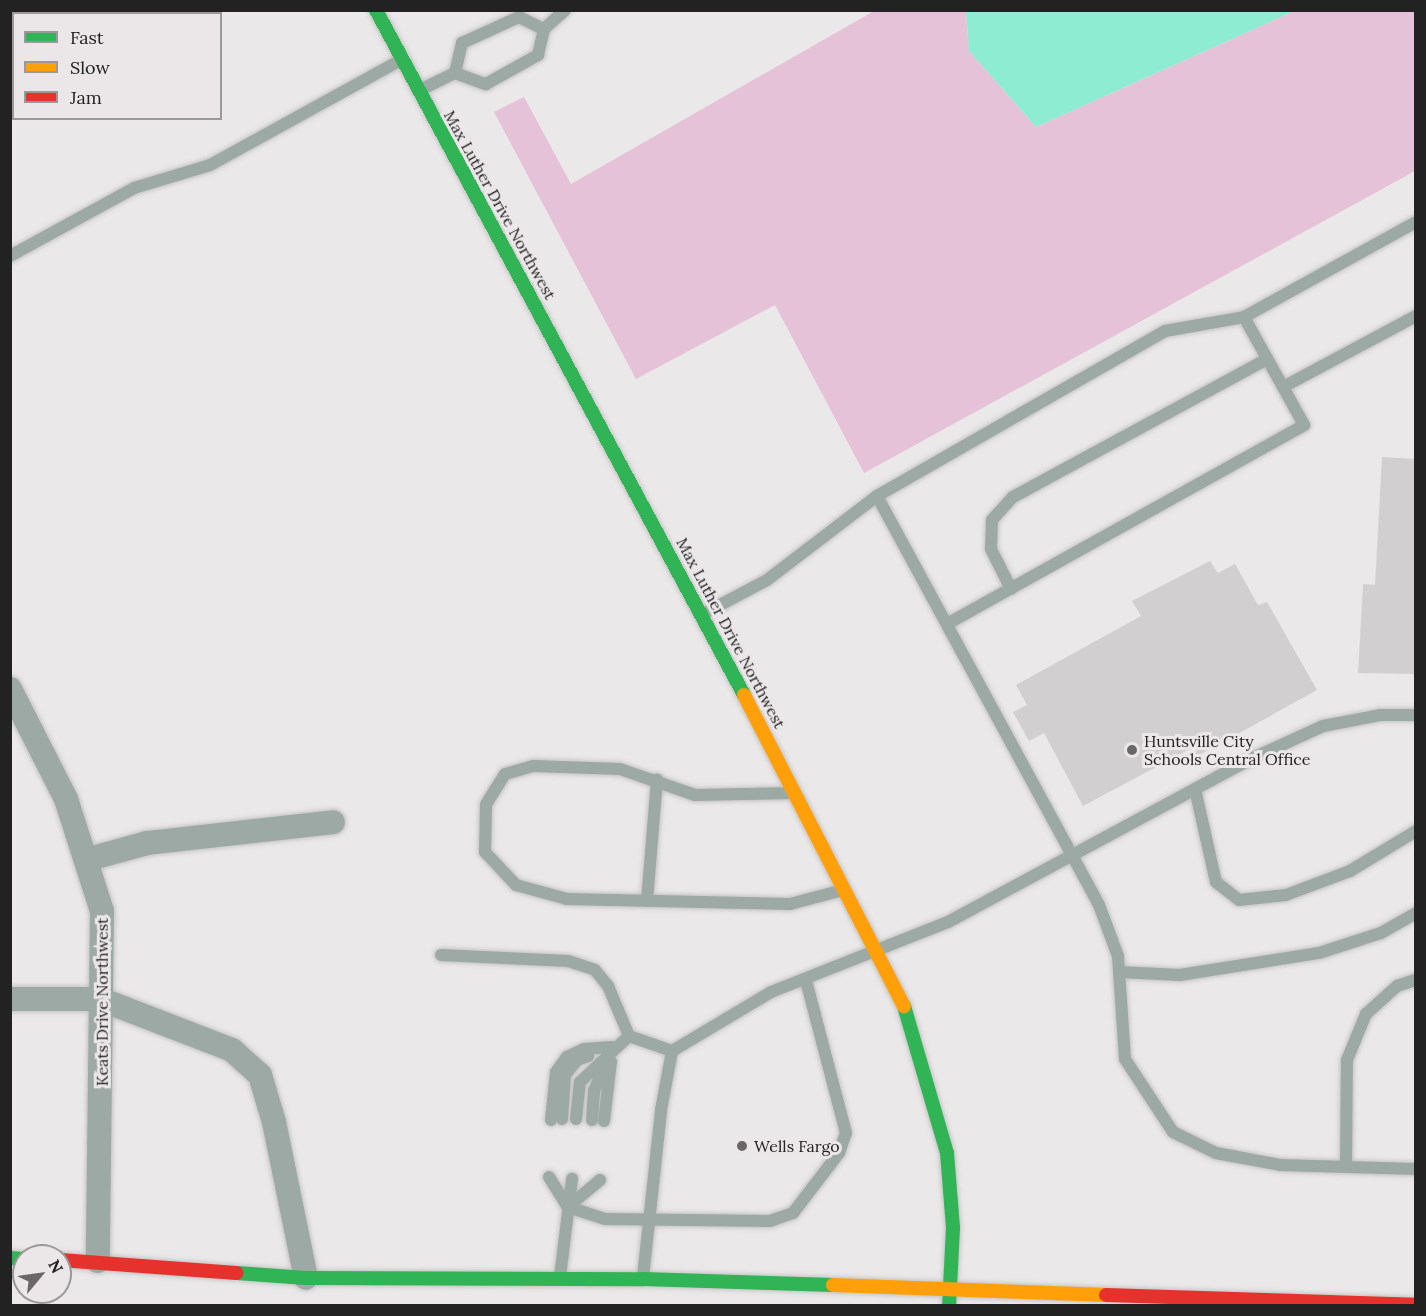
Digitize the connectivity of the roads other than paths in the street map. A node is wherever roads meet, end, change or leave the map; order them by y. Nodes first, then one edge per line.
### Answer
1 (376, 10) edge
2 (565, 10) edge
3 (544, 29) junction
4 (402, 59) junction
5 (455, 73) junction
6 (419, 91) junction
7 (1416, 222) edge
8 (10, 256) edge
9 (1416, 316) edge
10 (1244, 317) junction
11 (1268, 359) junction
12 (1283, 387) junction
13 (876, 496) junction
14 (1011, 589) junction
15 (702, 615) junction
16 (946, 624) junction
17 (10, 689) edge
18 (1416, 716) edge
19 (657, 779) junction
20 (1195, 789) junction
21 (797, 794) junction
22 (333, 822) dead end
23 (1416, 831) edge
24 (1072, 856) junction
25 (89, 859) junction
26 (847, 888) junction
27 (647, 901) junction
28 (1416, 913) edge
29 (877, 947) junction
30 (441, 955) dead end
31 (1119, 972) junction
32 (806, 980) junction
33 (1416, 980) edge
34 (10, 999) edge
35 (100, 999) junction
36 (629, 1036) junction
37 (612, 1047) junction
38 (672, 1052) junction
39 (576, 1119) dead end
40 (557, 1120) dead end
41 (598, 1120) dead end
42 (1346, 1167) junction
43 (1416, 1169) edge
44 (594, 1179) dead end
45 (568, 1207) junction
46 (650, 1218) junction
47 (72, 1260) edge
48 (98, 1261) junction
49 (306, 1278) junction
50 (560, 1278) junction
51 (643, 1279) junction
52 (676, 1280) junction
53 (950, 1286) junction
54 (1195, 1297) junction
55 (699, 1299) dead end
56 (949, 1305) edge
57 (1182, 1305) edge
58 (1416, 1305) edge

1 - 4 main road, Max Luther Drive Northwest
2 - 3 lane
3 - 5 lane
3 - 5 lane
4 - 6 main road, Max Luther Drive Northwest
4 - 8 lane
5 - 6 lane
6 - 15 main road, Max Luther Drive Northwest
7 - 10 lane
9 - 12 lane
10 - 11 lane
10 - 13 lane
11 - 12 lane
11 - 14 lane
12 - 14 lane
13 - 15 lane
13 - 16 lane
14 - 16 lane
15 - 21 main road, Max Luther Drive Northwest
16 - 24 lane
17 - 25 street, Keats Drive Northwest
18 - 20 lane
19 - 21 lane
19 - 27 lane
19 - 27 lane
20 - 23 lane
20 - 24 lane
21 - 26 main road, Max Luther Drive Northwest
22 - 25 street
24 - 29 lane
24 - 31 lane
25 - 35 street, Keats Drive Northwest
26 - 27 lane
26 - 29 main road, Max Luther Drive Northwest
28 - 31 lane
29 - 32 lane
29 - 53 main road, Max Luther Drive Northwest
30 - 36 lane
31 - 42 lane
32 - 38 lane
32 - 46 lane
33 - 42 lane
34 - 35 street
35 - 48 street, Keats Drive Northwest
35 - 49 street
36 - 37 lane
36 - 38 lane
37 - 39 lane
37 - 40 lane
37 - 41 lane
38 - 46 lane
42 - 43 lane
44 - 45 lane
45 - 45 lane
45 - 46 lane
45 - 50 lane
46 - 51 lane
47 - 48 main road
48 - 49 main road
49 - 50 main road
50 - 51 main road
51 - 52 main road
52 - 53 main road
52 - 55 main road
53 - 54 main road
53 - 56 main road, Max Luther Drive Northwest
54 - 57 main road
54 - 58 main road

